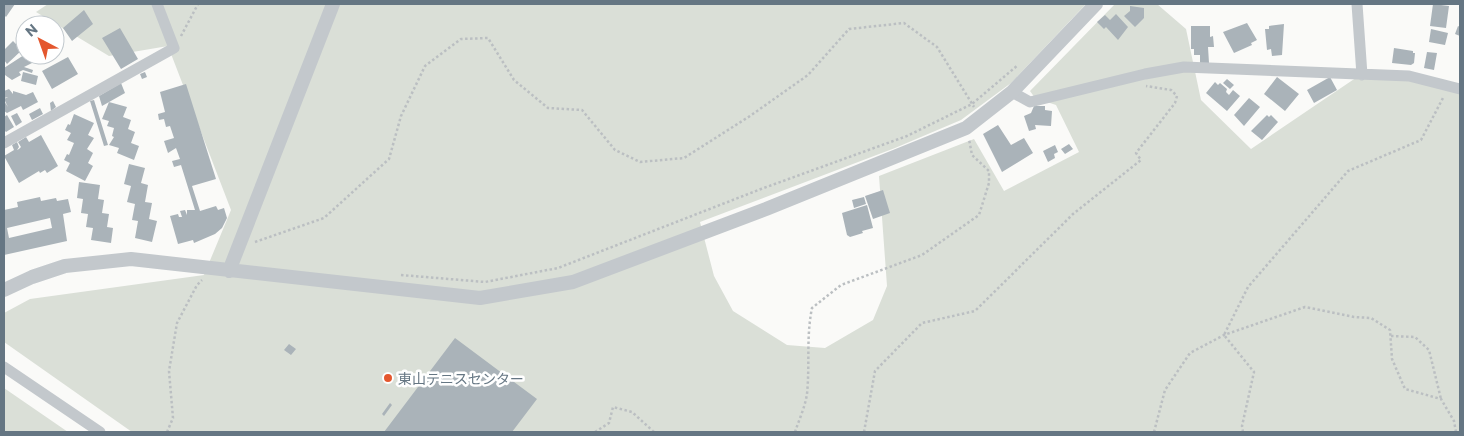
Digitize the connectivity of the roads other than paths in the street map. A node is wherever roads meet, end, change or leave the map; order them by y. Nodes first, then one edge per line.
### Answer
1 (157, 4) edge
2 (333, 4) edge
3 (1096, 4) edge
4 (1356, 4) edge
5 (1362, 75) junction
6 (1455, 87) edge
7 (1012, 92) junction
8 (4, 144) edge
9 (229, 271) junction
10 (4, 290) edge
11 (4, 367) edge
12 (100, 432) edge

1 - 8 street
2 - 9 street
3 - 7 street
4 - 5 street
5 - 6 street
5 - 7 street
7 - 9 street
9 - 10 street
11 - 12 street

